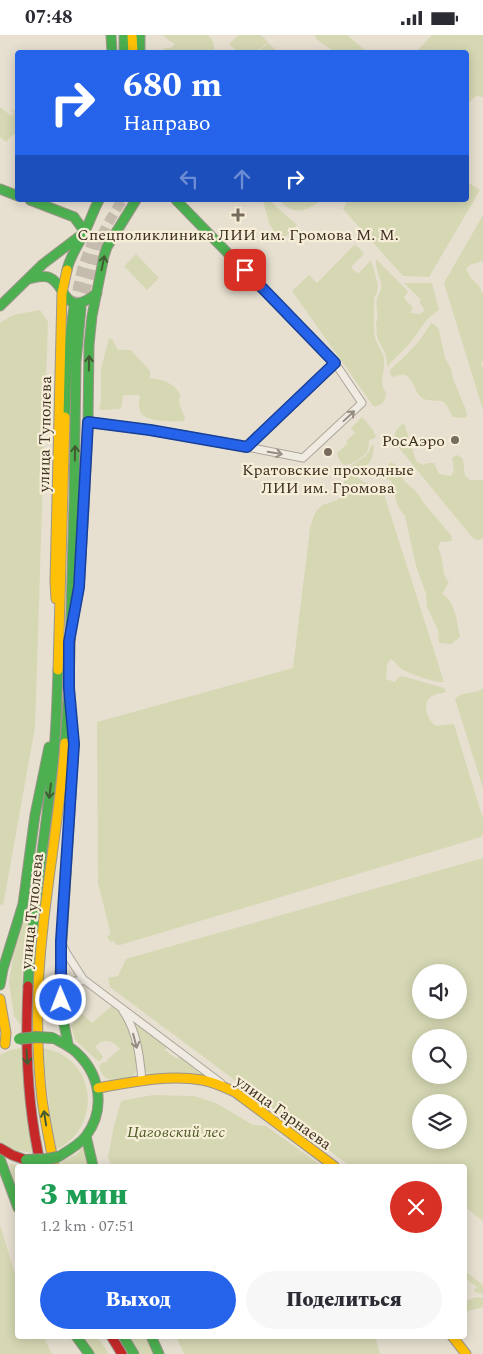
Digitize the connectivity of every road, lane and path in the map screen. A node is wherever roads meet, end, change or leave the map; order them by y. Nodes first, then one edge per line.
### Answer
1 (111, 35) edge
2 (124, 35) edge
3 (132, 35) edge
4 (140, 35) edge
5 (112, 50) edge
6 (124, 50) edge
7 (133, 50) edge
8 (140, 50) edge
9 (0, 189) edge
10 (15, 194) edge
11 (35, 202) edge
12 (135, 202) edge
13 (178, 202) edge
14 (96, 207) edge
15 (74, 217) junction
16 (85, 232) junction
17 (28, 279) junction
18 (62, 293) junction
19 (97, 293) junction
20 (0, 306) edge
21 (78, 307) tunnel mouth
22 (335, 363) junction
23 (88, 422) junction
24 (247, 447) junction
25 (65, 642) junction
26 (69, 688) junction
27 (57, 707) junction
28 (18, 923) junction
29 (61, 941) junction
30 (0, 956) edge
31 (85, 981) junction
32 (0, 985) edge
33 (60, 991) junction
34 (0, 999) edge
35 (118, 1005) junction
36 (68, 1045) junction
37 (3, 1046) edge
38 (142, 1081) junction
39 (224, 1086) junction
40 (98, 1088) junction
41 (86, 1136) junction
42 (0, 1149) edge
43 (0, 1159) edge
44 (56, 1161) edge
45 (41, 1164) edge
46 (93, 1164) edge
47 (331, 1164) edge
48 (15, 1200) edge
49 (78, 1339) edge
50 (113, 1339) edge
51 (125, 1339) edge
52 (152, 1339) edge
53 (454, 1339) edge
54 (89, 1354) edge
55 (122, 1354) edge
56 (134, 1354) edge
57 (159, 1354) edge
58 (466, 1354) edge

1 - 5 main road
2 - 6 main road
3 - 7 main road
4 - 8 main road
9 - 10 main road
11 - 15 main road
19 -> 12 main road, улица Туполева
13 - 22 main road
14 - 15 main road
14 - 16 main road, улица Туполева
15 - 16 main road
16 - 17 main road
16 - 18 main road, улица Туполева
17 - 18 main road
17 - 20 main road
18 - 19 main road
18 - 25 main road, улица Туполева
23 -> 19 main road, улица Туполева
21 - 25 main road, улица Туполева
22 - 24 main road
24 -> 22 street
23 - 24 main road
23 - 25 main road, улица Туполева
25 - 26 main road, улица Туполева
25 - 27 main road, улица Туполева
26 - 29 main road, улица Туполева
44 -> 26 main road, улица Туполева
27 - 28 main road, улица Туполева
27 -> 45 main road, улица Туполева
28 - 30 main road
28 - 32 main road
29 - 31 street
29 - 33 main road, улица Туполева
31 - 33 street
31 - 35 street
33 - 36 main road, улица Туполева
34 - 37 main road
35 -> 38 street
35 - 39 street
36 - 37 main road, bridge
36 - 40 main road
38 - 39 main road, улица Гарнаева
38 - 40 main road, улица Гарнаева
39 - 47 main road, улица Гарнаева
40 - 41 main road
41 - 44 main road
41 - 46 main road
42 - 44 main road, bridge
43 - 48 main road
49 - 54 main road
50 - 55 main road
51 - 56 main road
52 - 57 main road
53 - 58 main road

